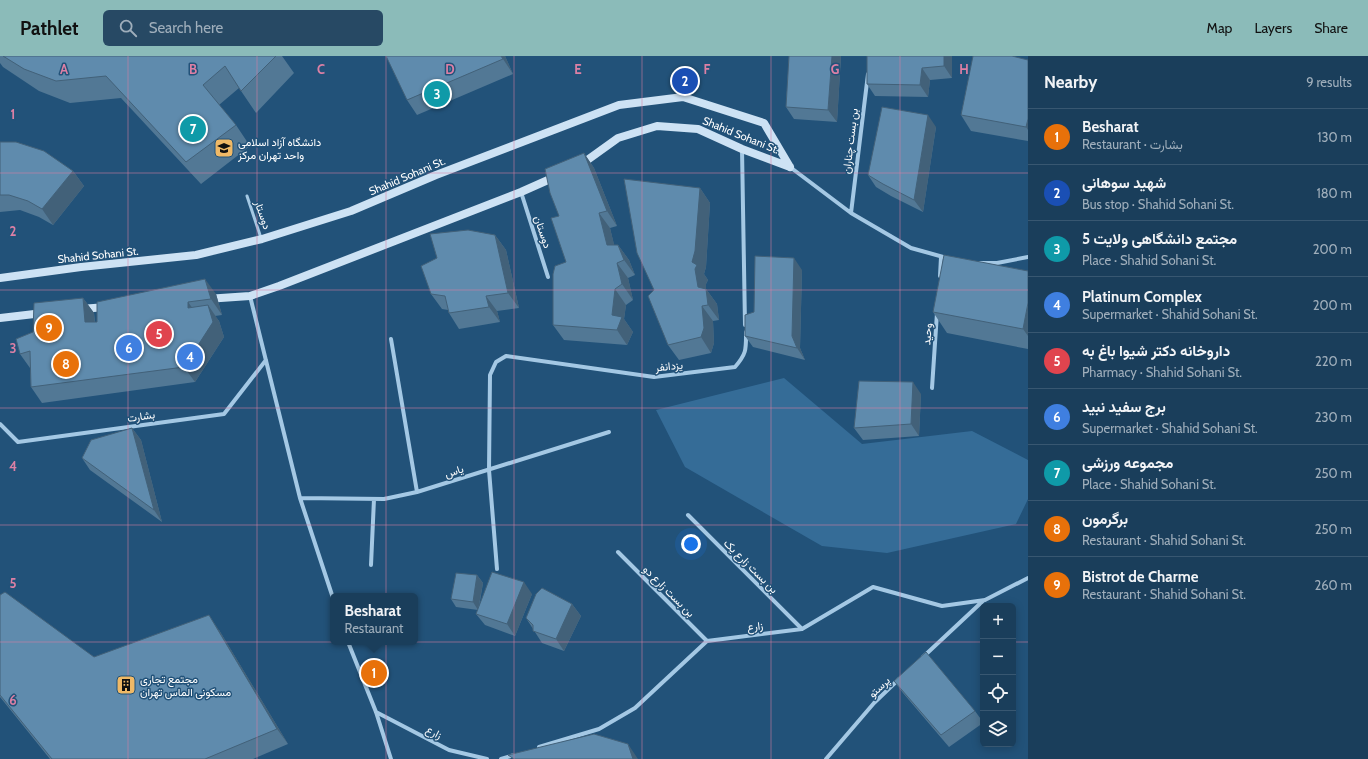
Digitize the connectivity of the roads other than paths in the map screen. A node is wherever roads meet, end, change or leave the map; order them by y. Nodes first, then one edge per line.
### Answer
1 (868, 72) edge
2 (742, 149) junction
3 (790, 167) junction
4 (521, 192) junction
5 (247, 196) dead end
6 (850, 213) junction
7 (262, 239) junction
8 (941, 257) junction
9 (1028, 257) edge
10 (953, 260) edge
11 (974, 262) edge
12 (548, 277) dead end
13 (0, 278) edge
14 (940, 280) edge
15 (250, 296) junction
16 (194, 300) edge
17 (115, 306) edge
18 (75, 309) edge
19 (938, 311) edge
20 (52, 312) edge
21 (0, 318) edge
22 (391, 339) dead end
23 (266, 360) junction
24 (932, 388) dead end
25 (0, 424) edge
26 (609, 432) dead end
27 (489, 470) junction
28 (417, 492) junction
29 (300, 498) junction
30 (374, 499) junction
31 (688, 516) dead end
32 (618, 552) dead end
33 (371, 565) dead end
34 (497, 569) dead end
35 (1028, 578) edge
36 (331, 593) edge
37 (985, 600) junction
38 (802, 629) junction
39 (707, 641) junction
40 (349, 645) edge
41 (920, 660) edge
42 (903, 676) edge
43 (376, 712) junction
44 (531, 750) edge
45 (516, 754) edge
46 (391, 759) edge
47 (487, 759) edge
48 (501, 759) edge
49 (826, 759) edge

1 - 6 street, بن بست چناران
2 - 3 main road, Shahid Sohani St.
2 - 4 main road, Shahid Sohani St.
2 - 27 street, یزدانفر
3 - 6 street, Shahid Sohani St.
3 - 7 main road, Shahid Sohani St.
4 - 12 street, دوستان
4 - 15 main road, Shahid Sohani St.
5 - 7 lane, دوستار
6 - 8 street, Shahid Sohani St.
7 - 13 main road, Shahid Sohani St.
8 - 10 street, Shahid Sohani St.
8 - 14 street
9 - 11 street
15 - 16 main road, Shahid Sohani St.
15 - 23 street
17 - 18 main road
19 - 24 street, وحید
20 - 21 main road
22 - 28 street
23 - 25 street, بشارت
23 - 29 street
26 - 27 street, یاس
27 - 28 street, یاس
27 - 34 street, یزدانفر
28 - 30 street, یاس
29 - 30 street, یاس
29 - 36 street
30 - 33 street
31 - 38 street, بن بست زارع یک
32 - 39 street, بن بست زارع دو
35 - 37 street, زارع
37 - 38 street, زارع
37 - 41 street
38 - 39 street, زارع
39 - 44 street
40 - 43 street
42 - 49 street, پرستو
43 - 46 street
43 - 47 street, زارع
45 - 48 street

